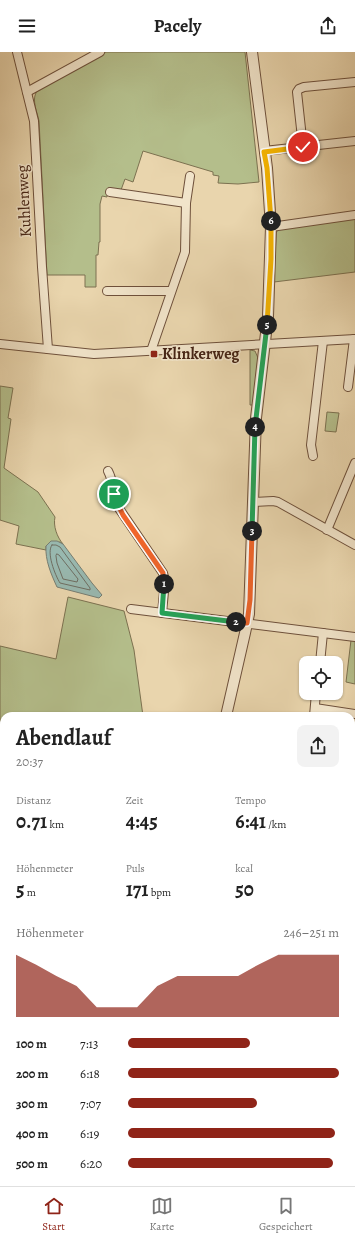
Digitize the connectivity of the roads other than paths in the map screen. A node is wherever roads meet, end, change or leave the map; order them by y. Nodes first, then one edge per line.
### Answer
1 (17, 52) edge
2 (100, 52) edge
3 (252, 52) edge
4 (355, 82) edge
5 (27, 92) junction
6 (355, 141) edge
7 (303, 147) junction
8 (268, 151) junction
9 (190, 176) dead end
10 (110, 192) dead end
11 (186, 203) junction
12 (355, 215) edge
13 (275, 226) junction
14 (107, 291) dead end
15 (172, 291) junction
16 (354, 339) edge
17 (323, 341) junction
18 (0, 344) edge
19 (265, 344) junction
20 (48, 350) junction
21 (151, 350) junction
22 (348, 387) dead end
23 (312, 456) dead end
24 (355, 463) edge
25 (108, 471) dead end
26 (253, 502) junction
27 (327, 530) junction
28 (355, 545) edge
29 (131, 609) dead end
30 (162, 613) junction
31 (247, 623) junction
32 (323, 633) junction
33 (355, 637) edge
34 (321, 656) edge
35 (316, 700) edge
36 (227, 712) edge
37 (315, 712) edge

1 - 5 street, Kuhlenweg
2 - 5 street
3 - 8 street
4 - 7 street
5 - 20 street, Kuhlenweg
6 - 7 street
7 - 8 street
8 - 13 street
9 - 11 street
10 - 11 street
11 - 15 street
12 - 13 street
13 - 19 street
14 - 15 street
15 - 21 street
16 - 17 street
16 - 22 street
17 - 19 street
17 - 23 street
18 - 20 street
19 - 21 street
19 - 26 street
20 - 21 street
24 - 27 street
25 - 30 street
26 - 27 street
26 - 31 street
27 - 28 street
29 - 30 street
30 - 31 street
31 - 32 street
31 - 36 street
32 - 33 street
32 - 34 street
35 - 37 street

